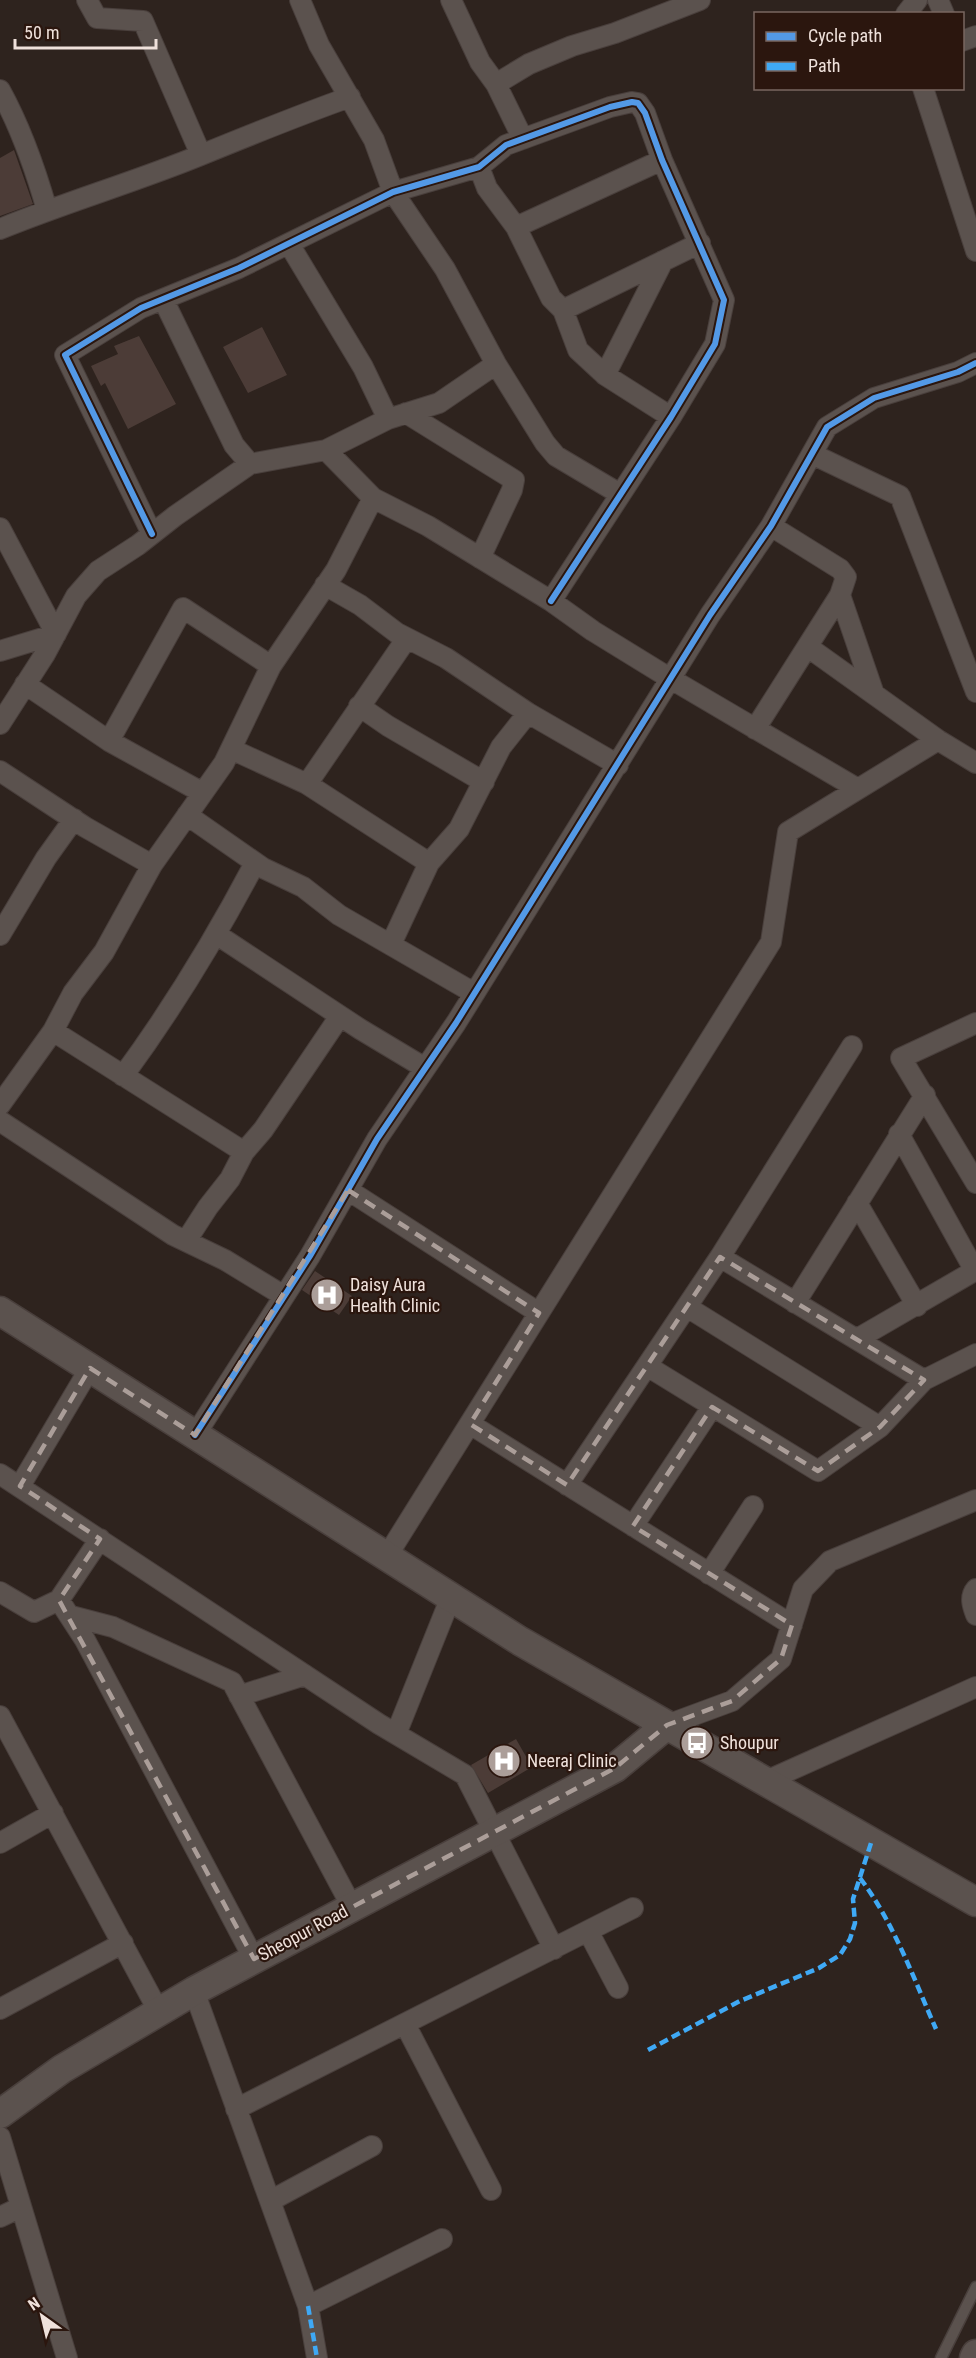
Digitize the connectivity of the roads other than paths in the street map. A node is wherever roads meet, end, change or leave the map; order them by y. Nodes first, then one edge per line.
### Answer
1 (87, 0) edge
2 (300, 0) edge
3 (452, 0) edge
4 (700, 0) edge
5 (917, 0) edge
6 (908, 12) edge
7 (496, 84) junction
8 (0, 90) edge
9 (923, 90) edge
10 (350, 97) junction
11 (523, 139) junction
12 (201, 155) junction
13 (662, 160) junction
14 (479, 167) junction
15 (393, 192) junction
16 (47, 210) junction
17 (516, 227) junction
18 (0, 229) edge
19 (700, 243) junction
20 (289, 244) junction
21 (976, 251) edge
22 (663, 261) junction
23 (163, 299) junction
24 (562, 310) junction
25 (976, 363) edge
26 (496, 364) junction
27 (605, 375) junction
28 (397, 416) junction
29 (671, 417) junction
30 (326, 450) junction
31 (812, 454) junction
32 (250, 464) junction
33 (620, 495) junction
34 (373, 498) junction
35 (771, 526) junction
36 (0, 528) edge
37 (152, 534) junction
38 (480, 558) junction
39 (325, 585) junction
40 (840, 596) junction
41 (551, 601) junction
42 (56, 634) junction
43 (407, 638) junction
44 (807, 647) junction
45 (0, 651) edge
46 (971, 657) edge
47 (271, 666) junction
48 (671, 679) junction
49 (25, 684) junction
50 (976, 692) edge
51 (874, 694) junction
52 (359, 706) junction
53 (528, 713) junction
54 (0, 722) edge
55 (755, 729) junction
56 (938, 740) junction
57 (109, 741) junction
58 (231, 748) junction
59 (976, 763) edge
60 (618, 765) junction
61 (0, 771) edge
62 (484, 782) junction
63 (307, 784) junction
64 (858, 789) junction
65 (203, 793) junction
66 (187, 815) junction
67 (74, 819) junction
68 (255, 863) junction
69 (429, 863) junction
70 (152, 865) junction
71 (216, 934) junction
72 (0, 935) edge
73 (391, 944) junction
74 (474, 993) junction
75 (340, 1016) junction
76 (976, 1023) edge
77 (53, 1031) junction
78 (852, 1046) dead end
79 (425, 1068) junction
80 (123, 1076) junction
81 (925, 1095) junction
82 (0, 1105) edge
83 (0, 1121) edge
84 (899, 1134) junction
85 (244, 1152) junction
86 (976, 1183) edge
87 (348, 1190) junction
88 (857, 1203) junction
89 (186, 1241) junction
90 (720, 1257) junction
91 (975, 1270) edge
92 (284, 1296) junction
93 (795, 1303) junction
94 (687, 1306) junction
95 (917, 1306) junction
96 (0, 1311) edge
97 (539, 1313) junction
98 (857, 1339) junction
99 (976, 1354) edge
100 (647, 1366) junction
101 (90, 1368) junction
102 (924, 1380) junction
103 (712, 1407) junction
104 (470, 1424) junction
105 (880, 1427) junction
106 (195, 1435) junction
107 (0, 1474) edge
108 (567, 1485) junction
109 (20, 1486) junction
110 (976, 1500) edge
111 (753, 1506) dead end
112 (633, 1526) junction
113 (100, 1539) junction
114 (387, 1556) junction
115 (709, 1574) junction
116 (976, 1589) edge
117 (0, 1593) edge
118 (451, 1597) junction
119 (59, 1600) junction
120 (71, 1616) junction
121 (976, 1616) edge
122 (792, 1625) junction
123 (305, 1675) junction
124 (976, 1687) edge
125 (239, 1696) junction
126 (0, 1716) edge
127 (667, 1725) junction
128 (396, 1734) junction
129 (764, 1782) junction
130 (53, 1813) junction
131 (494, 1832) junction
132 (0, 1843) edge
133 (976, 1902) edge
134 (352, 1907) junction
135 (633, 1908) dead end
136 (588, 1931) junction
137 (123, 1943) junction
138 (554, 1949) junction
139 (254, 1959) junction
140 (618, 1988) dead end
141 (194, 1991) junction
142 (0, 2009) edge
143 (159, 2012) junction
144 (405, 2024) junction
145 (236, 2109) junction
146 (0, 2114) edge
147 (0, 2137) edge
148 (372, 2146) dead end
149 (491, 2190) dead end
150 (270, 2201) junction
151 (21, 2207) junction
152 (0, 2217) edge
153 (442, 2239) dead end
154 (976, 2287) edge
155 (308, 2306) junction
156 (976, 2354) edge
157 (67, 2358) edge
158 (316, 2358) edge
159 (941, 2358) edge
160 (974, 2358) edge

1 - 12 street
2 - 10 street
3 - 7 street
4 - 7 street
5 - 6 street
7 - 11 street
8 - 16 street
9 - 21 street
10 - 12 street
10 - 15 street
11 - 13 street
11 - 14 street
12 - 16 street
13 - 17 street
13 - 19 street
14 - 15 street
14 - 17 street
15 - 20 street
15 - 26 street
16 - 18 street
17 - 24 street
19 - 22 street
19 - 29 street
20 - 23 street
20 - 28 street
22 - 24 street
22 - 27 street
23 - 32 street
23 - 37 street
24 - 27 street
25 - 31 street
26 - 28 street
26 - 33 street
27 - 29 street
28 - 30 street
28 - 38 street
29 - 33 street
30 - 32 street
30 - 34 street
31 - 35 street
31 - 46 street
32 - 37 street
33 - 41 street
34 - 38 street
34 - 39 street
35 - 40 street
35 - 48 street
36 - 42 street
37 - 42 street
38 - 41 street
39 - 43 street
39 - 47 street
40 - 44 street
40 - 51 street
41 - 48 street
42 - 45 street
42 - 49 street
43 - 52 street
43 - 53 street
44 - 51 street
44 - 55 street
46 - 50 street
47 - 57 street
47 - 58 street
48 - 55 street
48 - 60 street
49 - 54 street
49 - 57 street
51 - 56 street
52 - 62 street
52 - 63 street
53 - 60 street
53 - 62 street
55 - 64 street
56 - 59 street
56 - 64 street
57 - 65 street
58 - 63 street
58 - 65 street
60 - 74 street
61 - 67 street
62 - 69 street
63 - 69 street
64 - 97 street
65 - 66 street
66 - 68 street
66 - 70 street
67 - 70 street
67 - 72 street
68 - 71 street
68 - 73 street
69 - 73 street
70 - 77 street
71 - 75 street
71 - 80 street
73 - 74 street
74 - 79 street
75 - 79 street
75 - 85 street
76 - 81 street
77 - 80 street
77 - 82 street
78 - 90 street
79 - 87 street
80 - 85 street
81 - 84 street
81 - 86 street
83 - 89 street
84 - 88 street
84 - 91 street
85 - 89 street
87 - 92 street
87 - 97 street
88 - 93 street
88 - 95 street
89 - 92 street
90 - 93 street
90 - 94 street
91 - 95 street
92 - 106 street
93 - 98 street
94 - 100 street
94 - 105 street
95 - 98 street
96 - 101 street
97 - 104 street
98 - 102 street
99 - 102 street
100 - 103 street
100 - 108 street
101 - 106 street
101 - 109 street
102 - 105 street
103 - 105 street
103 - 112 street
104 - 108 street
104 - 114 street
106 - 114 street
107 - 109 street
108 - 112 street
109 - 113 street
110 - 122 street
111 - 115 street
112 - 115 street
113 - 119 street
113 - 123 street
114 - 118 street
115 - 122 street
116 - 121 street
117 - 119 street
118 - 127 street
118 - 128 street
119 - 120 street
120 - 125 street
120 - 139 street
122 - 127 street
123 - 125 street
123 - 128 street
124 - 129 street
125 - 134 street
126 - 130 street
127 - 129 street
127 - 131 street, Sheopur Road
128 - 131 street
129 - 133 street
130 - 132 street
130 - 137 street
131 - 134 street, Sheopur Road
131 - 138 street
134 - 139 street, Sheopur Road
135 - 136 street
136 - 138 street
136 - 140 street
137 - 142 street
137 - 143 street
138 - 144 street
139 - 141 street, Sheopur Road
141 - 143 street, Sheopur Road
141 - 145 street
143 - 146 street, Sheopur Road
144 - 145 street
144 - 149 street
145 - 150 street
147 - 151 street
148 - 150 street
150 - 155 street
151 - 152 street
151 - 157 street
153 - 155 street
154 - 159 lane
155 - 158 street
156 - 160 street

